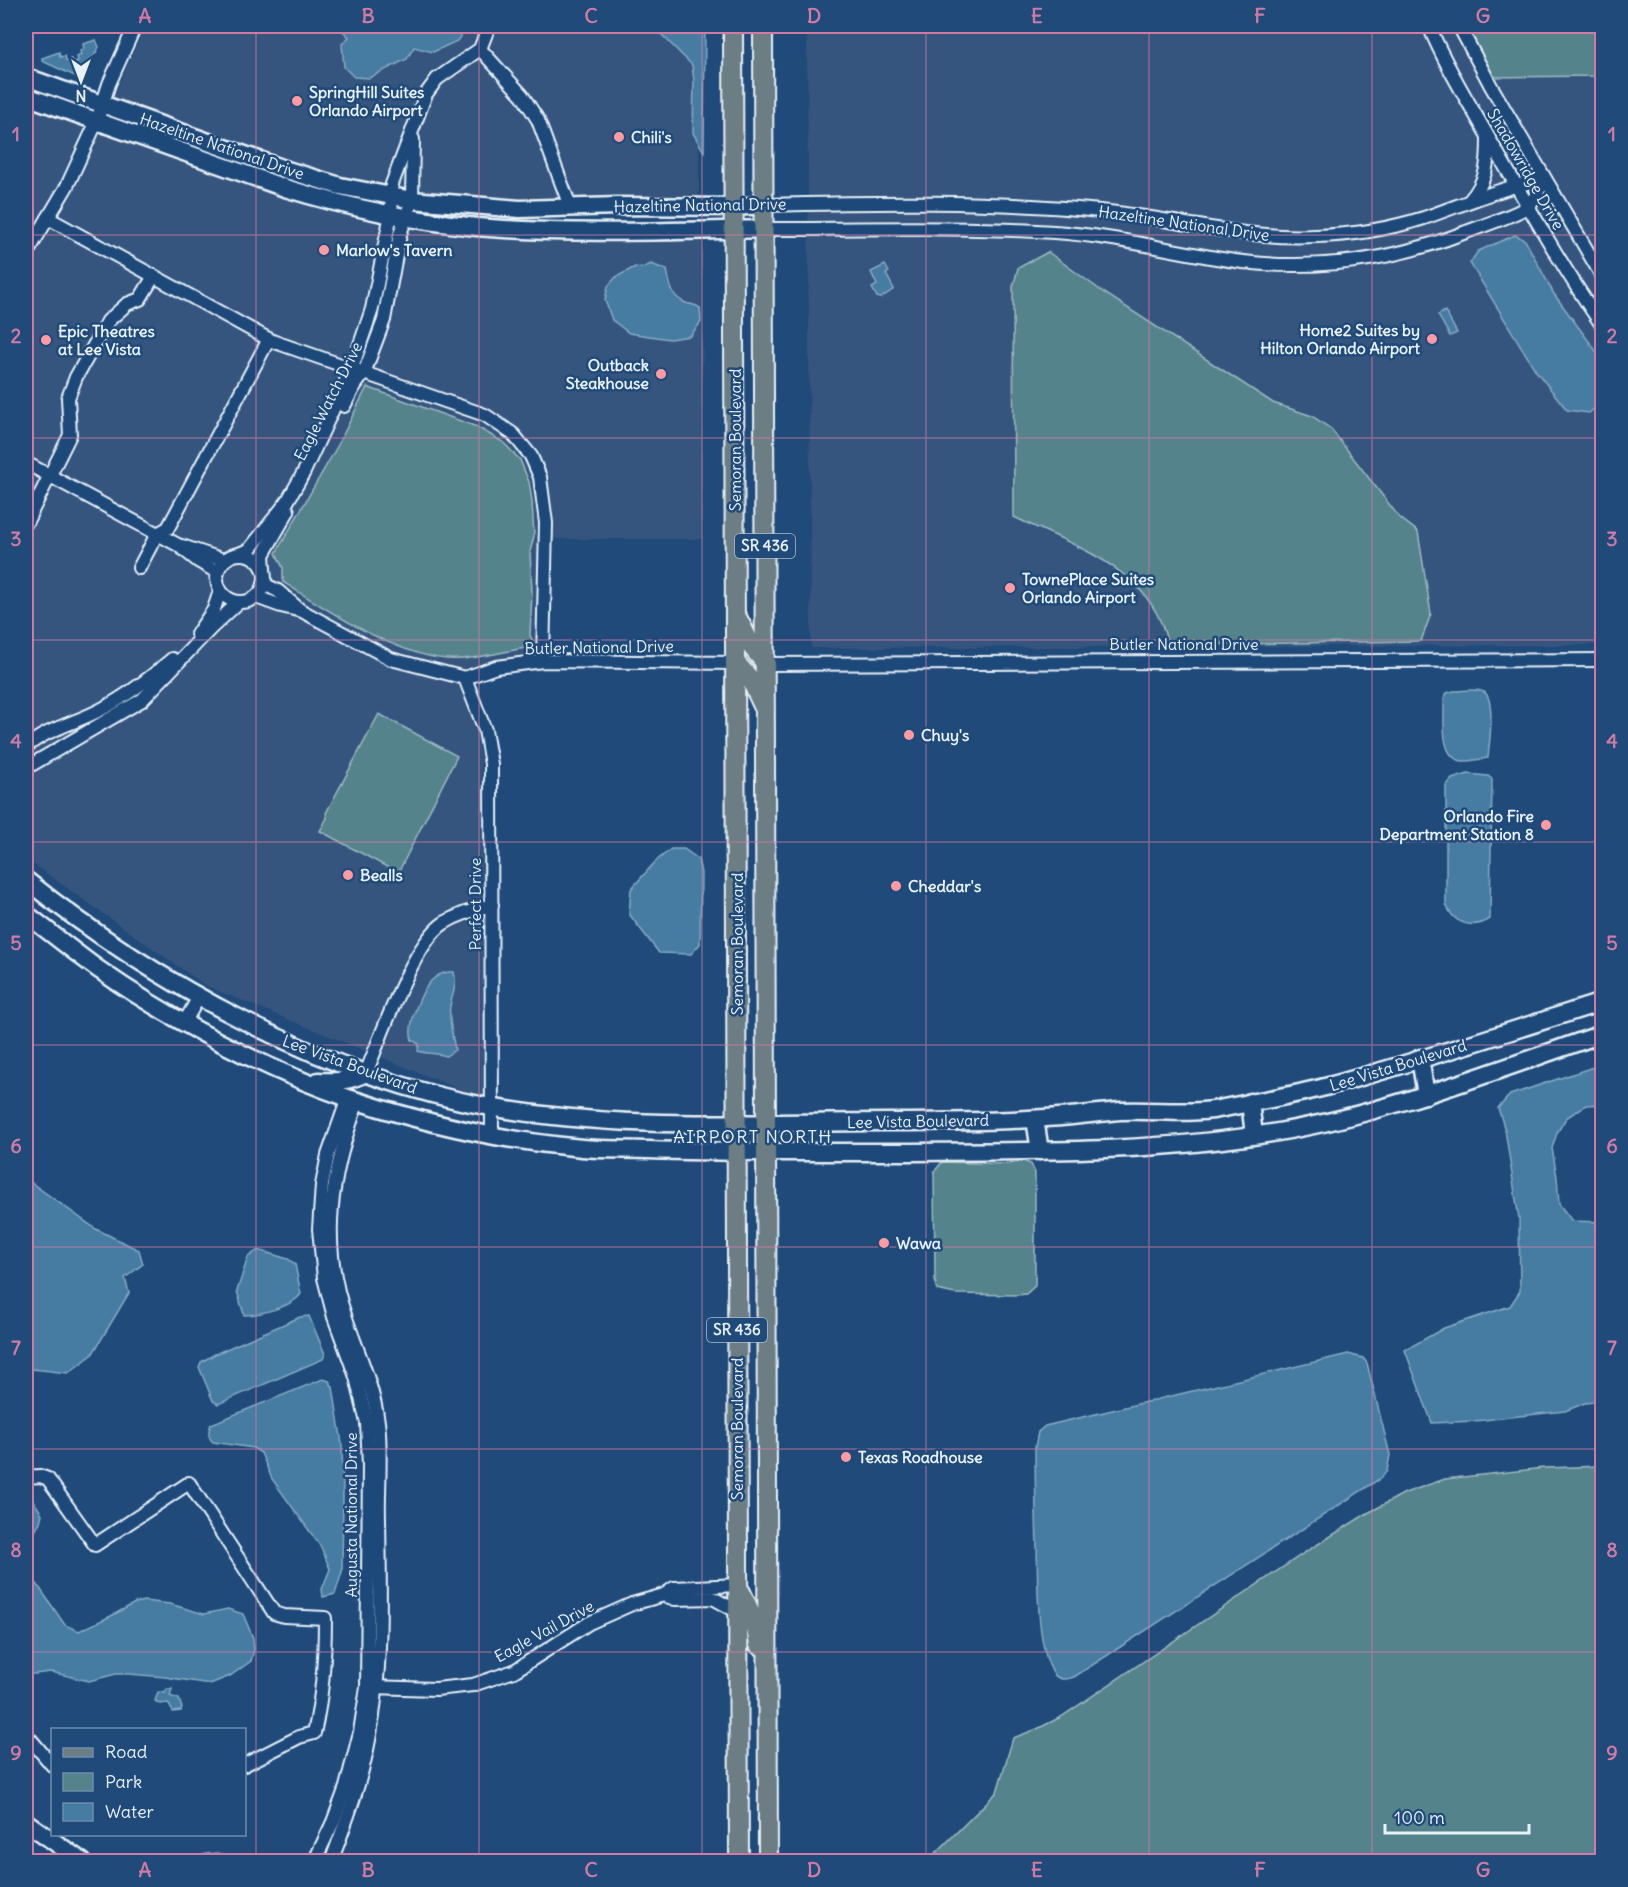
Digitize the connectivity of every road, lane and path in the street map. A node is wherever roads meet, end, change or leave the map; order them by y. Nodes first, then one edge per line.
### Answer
1 (135, 26) edge
2 (489, 26) edge
3 (733, 26) edge
4 (763, 26) edge
5 (1430, 26) edge
6 (1459, 26) edge
7 (480, 49) junction
8 (26, 77) edge
9 (26, 96) edge
10 (103, 104) junction
11 (98, 121) junction
12 (413, 132) junction
13 (1488, 135) junction
14 (1544, 179) junction
15 (1515, 184) junction
16 (392, 196) junction
17 (412, 200) junction
18 (1469, 200) junction
19 (764, 205) junction
20 (1528, 206) junction
21 (734, 207) junction
22 (571, 209) junction
23 (399, 216) junction
24 (48, 218) junction
25 (734, 230) junction
26 (764, 230) junction
27 (26, 255) edge
28 (154, 276) junction
29 (1602, 276) edge
30 (1602, 325) edge
31 (269, 339) junction
32 (352, 368) junction
33 (364, 373) junction
34 (26, 463) edge
35 (49, 476) junction
36 (26, 523) edge
37 (158, 534) junction
38 (178, 545) junction
39 (241, 553) junction
40 (224, 560) junction
41 (139, 568) dead end
42 (264, 569) junction
43 (217, 572) junction
44 (264, 584) junction
45 (220, 591) junction
46 (256, 597) junction
47 (239, 602) junction
48 (302, 611) junction
49 (736, 615) junction
50 (1602, 660) edge
51 (543, 661) junction
52 (736, 663) junction
53 (766, 664) junction
54 (465, 678) junction
55 (766, 713) junction
56 (26, 747) edge
57 (26, 768) edge
58 (26, 880) edge
59 (492, 905) junction
60 (26, 914) edge
61 (199, 997) junction
62 (1602, 1002) edge
63 (184, 1023) junction
64 (1602, 1034) edge
65 (1420, 1058) junction
66 (366, 1073) junction
67 (305, 1080) junction
68 (393, 1083) junction
69 (1426, 1095) junction
70 (353, 1099) junction
71 (1250, 1102) junction
72 (492, 1108) junction
73 (1035, 1119) junction
74 (767, 1122) junction
75 (737, 1123) junction
76 (492, 1134) junction
77 (1254, 1135) junction
78 (1041, 1151) junction
79 (737, 1152) junction
80 (767, 1152) junction
81 (26, 1477) edge
82 (737, 1535) junction
83 (738, 1585) junction
84 (664, 1595) junction
85 (767, 1598) junction
86 (738, 1612) junction
87 (372, 1687) junction
88 (767, 1695) junction
89 (26, 1734) edge
90 (51, 1764) edge
91 (246, 1764) edge
92 (26, 1822) edge
93 (83, 1862) edge
94 (314, 1862) edge
95 (331, 1862) edge
96 (739, 1862) edge
97 (768, 1862) edge

1 - 10 street
2 - 7 street
3 - 21 main road, Semoran Boulevard / SR 436
4 - 19 main road, Semoran Boulevard / SR 436
5 - 13 street, Shadowridge Drive
6 - 14 street, Shadowridge Drive
7 - 12 street, Eagle Watch Drive
7 - 22 street
8 - 10 street, Hazeltine National Drive
9 - 11 street, Hazeltine National Drive
10 - 11 street
10 - 16 street, Hazeltine National Drive
11 - 23 street, Hazeltine National Drive
11 - 24 street
12 - 16 street, Eagle Watch Drive
12 - 17 street, Eagle Watch Drive
13 - 15 street, Shadowridge Drive
13 - 18 street
14 - 15 street, Hazeltine National Drive
14 - 20 street
14 - 29 street, Shadowridge Drive
15 - 18 street, Hazeltine National Drive
15 - 20 street, Shadowridge Drive
16 - 17 street, Hazeltine National Drive
16 - 23 street, Eagle Watch Drive
17 - 22 street, Hazeltine National Drive
17 - 23 street, Eagle Watch Drive
18 - 19 street, Hazeltine National Drive
19 - 21 street, Hazeltine National Drive
19 - 26 main road, Semoran Boulevard / SR 436
20 - 26 street, Hazeltine National Drive
20 - 30 street, Shadowridge Drive
21 - 22 street, Hazeltine National Drive
21 - 25 main road, Semoran Boulevard / SR 436
23 - 25 street, Hazeltine National Drive
23 - 32 street, Eagle Watch Drive
23 - 33 street, Eagle Watch Drive
24 - 27 street
24 - 28 street
25 - 26 street, Hazeltine National Drive
25 - 49 main road, Semoran Boulevard / SR 436
26 - 53 main road, Semoran Boulevard / SR 436
28 - 31 street
28 - 35 street
31 - 32 street
31 - 37 street
32 - 33 street
32 - 39 street, Eagle Watch Drive
33 - 42 street, Eagle Watch Drive
33 - 51 street
34 - 35 street
35 - 36 street
35 - 37 street
37 - 38 street
37 - 41 street
38 - 40 street
38 - 43 street
39 - 40 street, Eagle Watch Drive
39 - 42 street
40 - 43 street
42 - 44 street, Eagle Watch Drive
43 - 45 street
44 - 46 street
44 - 48 street
45 - 47 street
45 - 56 street
46 - 47 street
46 - 48 street
47 - 57 street
48 - 54 street
49 - 52 main road, Semoran Boulevard / SR 436
49 - 53 main road
50 - 53 street, Butler National Drive
51 - 52 street, Butler National Drive
51 - 54 street, Butler National Drive
52 - 55 main road
52 - 75 main road, Semoran Boulevard / SR 436
53 - 55 main road, Semoran Boulevard / SR 436
54 - 59 street, Perfect Drive
55 - 74 main road, Semoran Boulevard / SR 436
58 - 61 street, Lee Vista Boulevard
59 - 66 street
59 - 72 street, Perfect Drive
60 - 63 street, Lee Vista Boulevard
61 - 63 street
61 - 66 street, Lee Vista Boulevard
62 - 65 street, Lee Vista Boulevard
63 - 67 street, Lee Vista Boulevard
64 - 69 street, Lee Vista Boulevard
65 - 69 street
65 - 71 street, Lee Vista Boulevard
66 - 67 street
66 - 68 street, Lee Vista Boulevard
67 - 70 street, Lee Vista Boulevard
68 - 70 street
68 - 72 street, Lee Vista Boulevard
69 - 77 street, Lee Vista Boulevard
70 - 76 street, Lee Vista Boulevard
70 - 87 street, Augusta National Drive
71 - 73 street, Lee Vista Boulevard
71 - 77 street
72 - 75 street, Lee Vista Boulevard
72 - 76 street, Perfect Drive
73 - 74 street, Lee Vista Boulevard
73 - 78 street
74 - 75 street, Lee Vista Boulevard
74 - 80 main road, Semoran Boulevard / SR 436
75 - 79 main road, Semoran Boulevard / SR 436
76 - 79 street, Lee Vista Boulevard
77 - 78 street, Lee Vista Boulevard
78 - 80 street, Lee Vista Boulevard
79 - 80 street, Lee Vista Boulevard
79 - 82 main road, Semoran Boulevard / SR 436
80 - 85 main road, Semoran Boulevard / SR 436
81 - 91 street
82 - 83 main road, Semoran Boulevard / SR 436
82 - 85 main road
83 - 84 street, Eagle Vail Drive
83 - 86 main road, Semoran Boulevard / SR 436
83 - 88 main road
84 - 86 street, Eagle Vail Drive
84 - 87 street, Eagle Vail Drive
85 - 88 main road, Semoran Boulevard / SR 436
86 - 96 main road, Semoran Boulevard / SR 436
87 - 94 street, Augusta National Drive
87 - 95 street, Augusta National Drive
88 - 97 main road, Semoran Boulevard / SR 436
89 - 90 street
92 - 93 street

